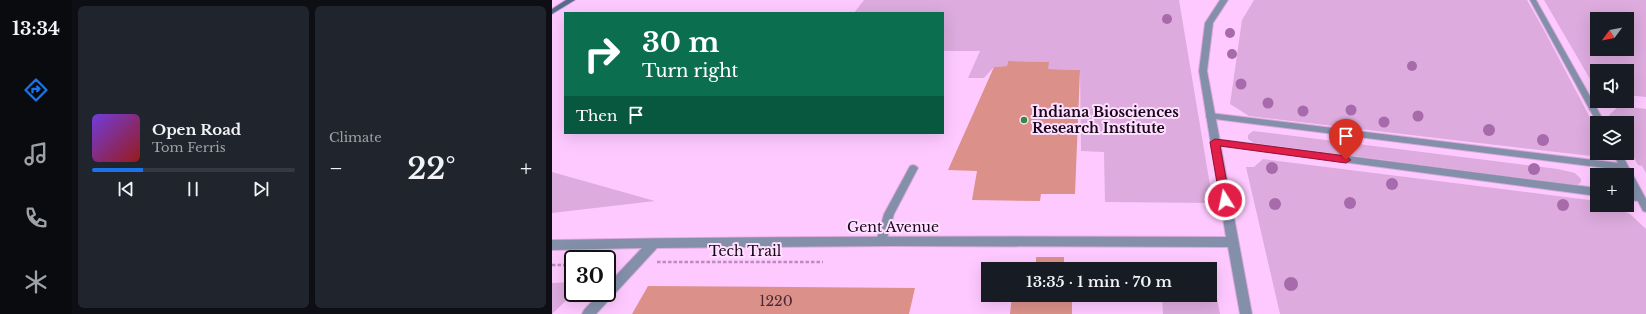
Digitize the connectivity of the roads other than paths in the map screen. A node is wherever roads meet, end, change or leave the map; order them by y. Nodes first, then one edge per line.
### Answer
1 (571, 0) edge
2 (1224, 0) edge
3 (1534, 0) edge
4 (554, 10) edge
5 (1210, 116) junction
6 (1597, 116) edge
7 (1215, 142) junction
8 (1620, 160) edge
9 (1624, 167) junction
10 (913, 168) dead end
11 (1590, 191) edge
12 (1634, 197) edge
13 (1640, 198) junction
14 (1646, 208) edge
15 (881, 242) junction
16 (1233, 242) junction
17 (654, 243) junction
18 (552, 245) edge
19 (588, 314) edge
20 (1246, 314) edge

1 - 4 main road
2 - 5 street
3 - 6 lane
5 - 7 street
5 - 9 lane
7 - 11 lane
7 - 16 street
8 - 9 lane
9 - 13 lane
10 - 15 lane
12 - 13 lane
13 - 14 lane
15 - 16 street, Gent Avenue
15 - 17 street, Gent Avenue
16 - 20 street
17 - 18 street, Gent Avenue
17 - 19 street

